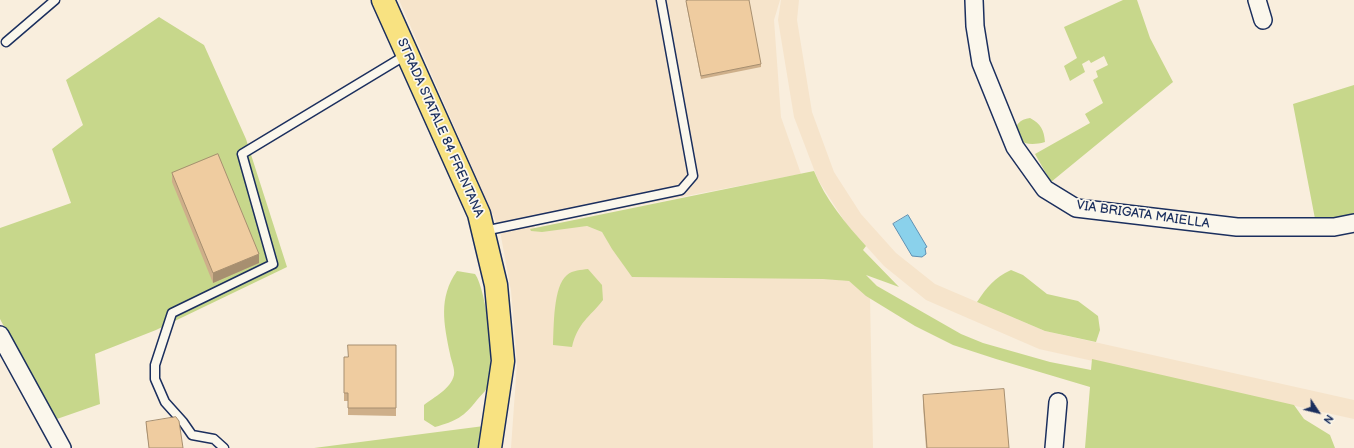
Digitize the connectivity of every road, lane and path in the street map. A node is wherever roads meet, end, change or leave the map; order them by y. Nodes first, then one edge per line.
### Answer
1 (55, 0) edge
2 (383, 0) edge
3 (661, 0) edge
4 (974, 0) edge
5 (1257, 0) edge
6 (1263, 20) dead end
7 (6, 42) dead end
8 (408, 53) junction
9 (1354, 223) edge
10 (484, 232) junction
11 (0, 335) edge
12 (1058, 402) dead end
13 (62, 448) edge
14 (224, 448) edge
15 (490, 448) edge
16 (1054, 448) edge

1 - 7 lane
2 - 8 main road, STRADA STATALE 84 FRENTANA
3 - 10 lane
4 - 9 street, VIA BRIGATA MAIELLA
5 - 6 street
8 - 10 main road, STRADA STATALE 84 FRENTANA
8 - 14 lane
10 - 15 main road, STRADA STATALE 84 FRENTANA
11 - 13 street
12 - 16 street

